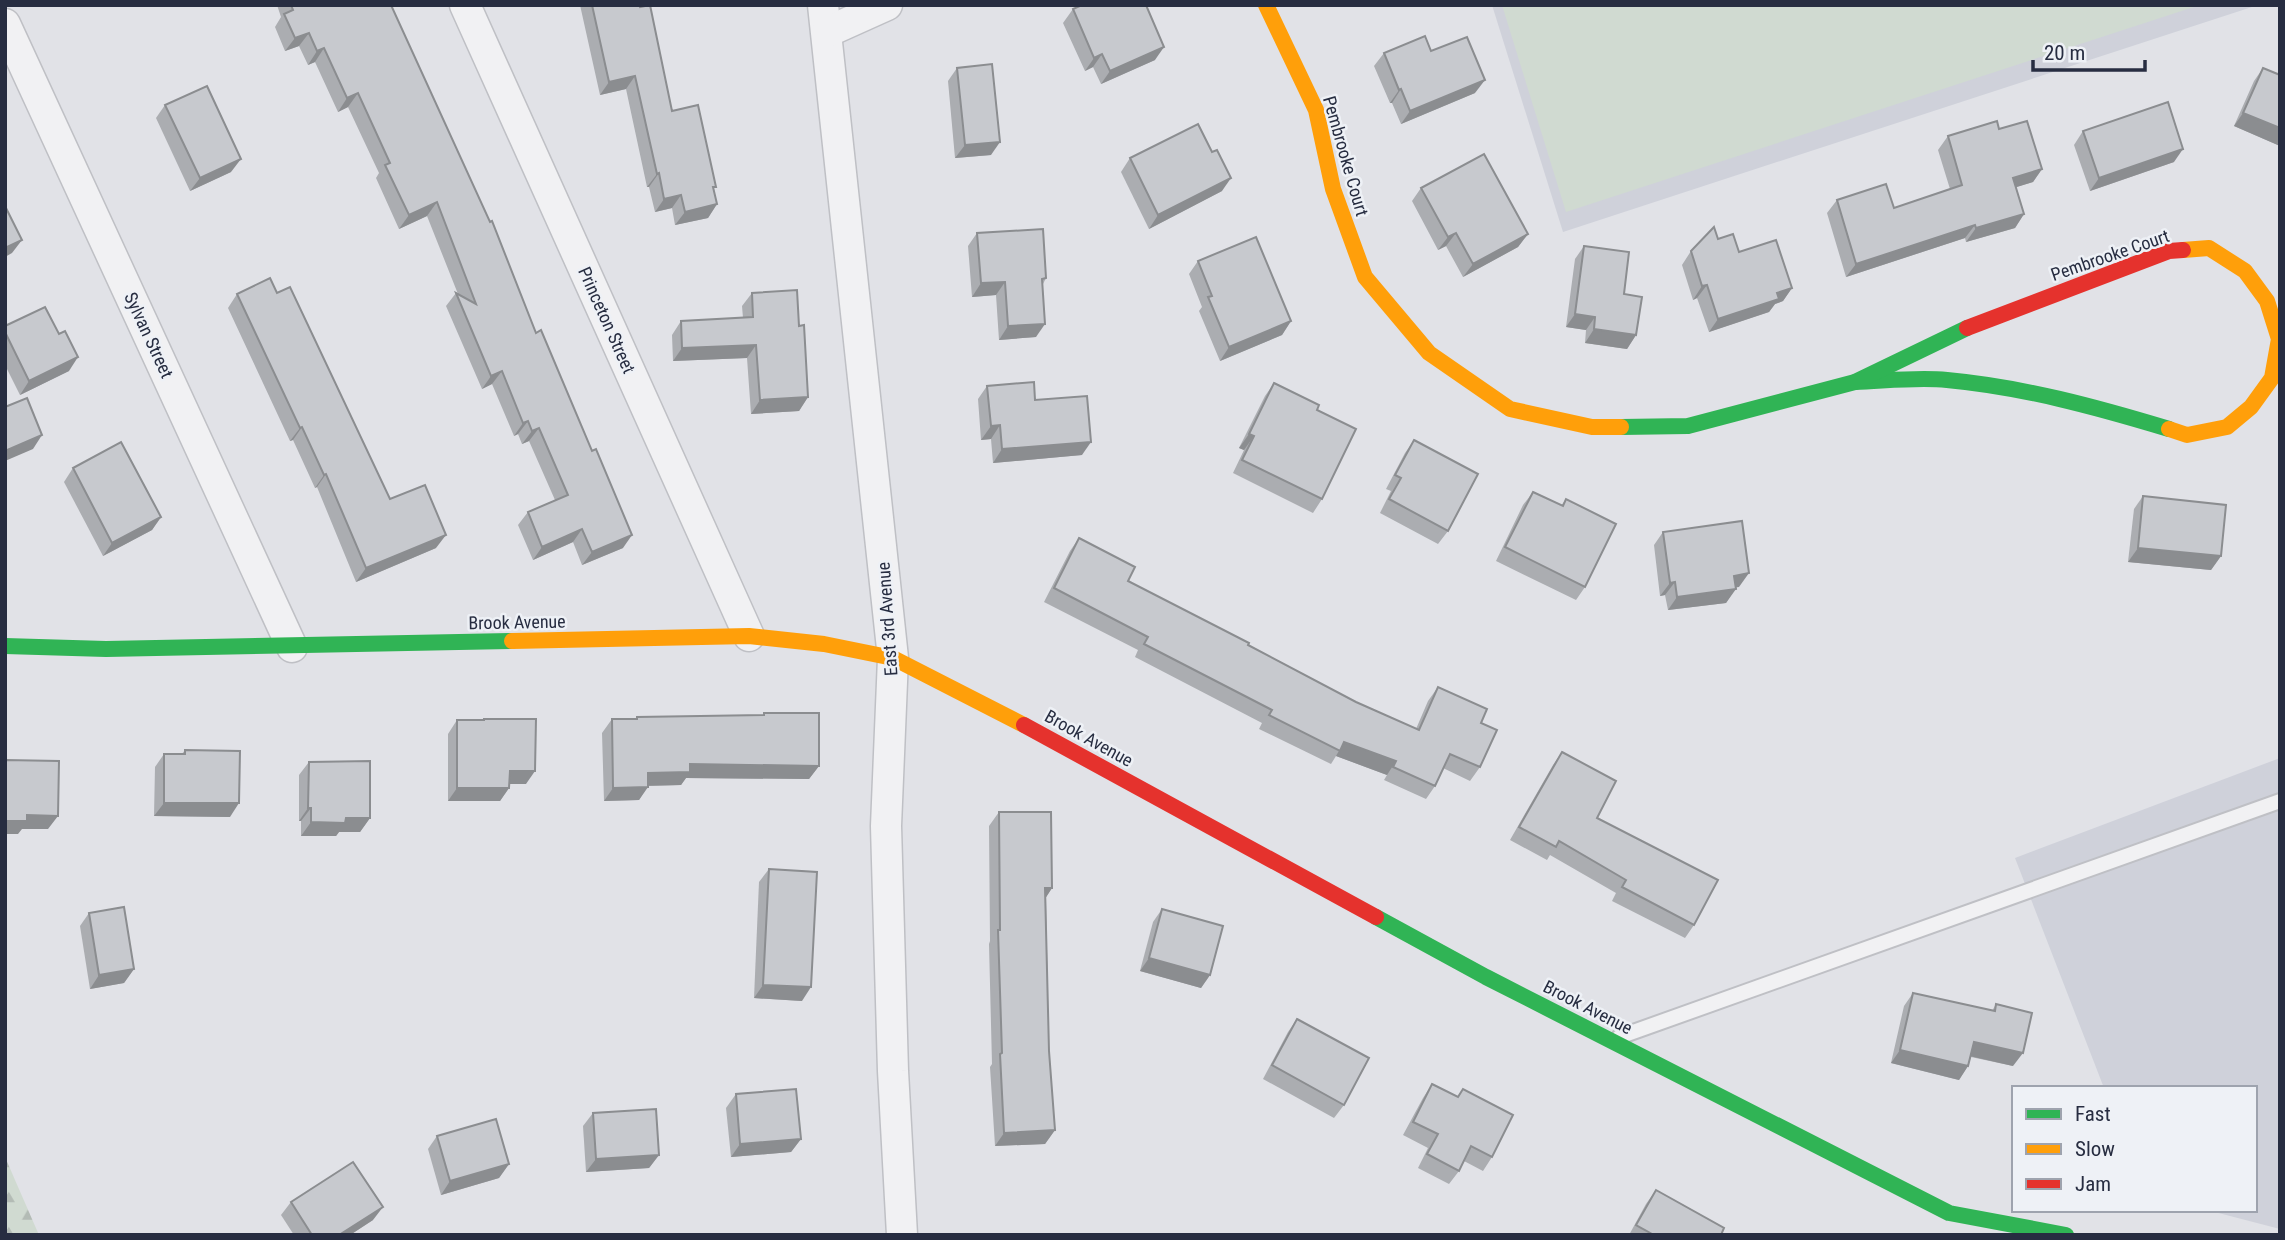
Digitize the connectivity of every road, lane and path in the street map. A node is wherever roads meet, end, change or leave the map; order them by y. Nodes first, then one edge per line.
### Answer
1 (465, 5) edge
2 (887, 5) edge
3 (1266, 5) edge
4 (825, 19) edge
5 (5, 24) edge
6 (1855, 382) junction
7 (749, 636) junction
8 (5, 646) edge
9 (292, 647) junction
10 (893, 657) junction
11 (2280, 801) edge
12 (1610, 1040) junction
13 (902, 1235) edge
14 (2066, 1235) edge

1 - 7 street, Princeton Street
2 - 4 street
3 - 6 street, Pembrooke Court
4 - 10 street, East 3rd Avenue
5 - 9 street, Sylvan Street
6 - 6 street, Pembrooke Court
7 - 9 street, Brook Avenue
7 - 10 street, Brook Avenue
8 - 9 street, Brook Avenue
10 - 12 street, Brook Avenue
10 - 13 street, East 3rd Avenue
11 - 12 lane
12 - 14 street, Brook Avenue

